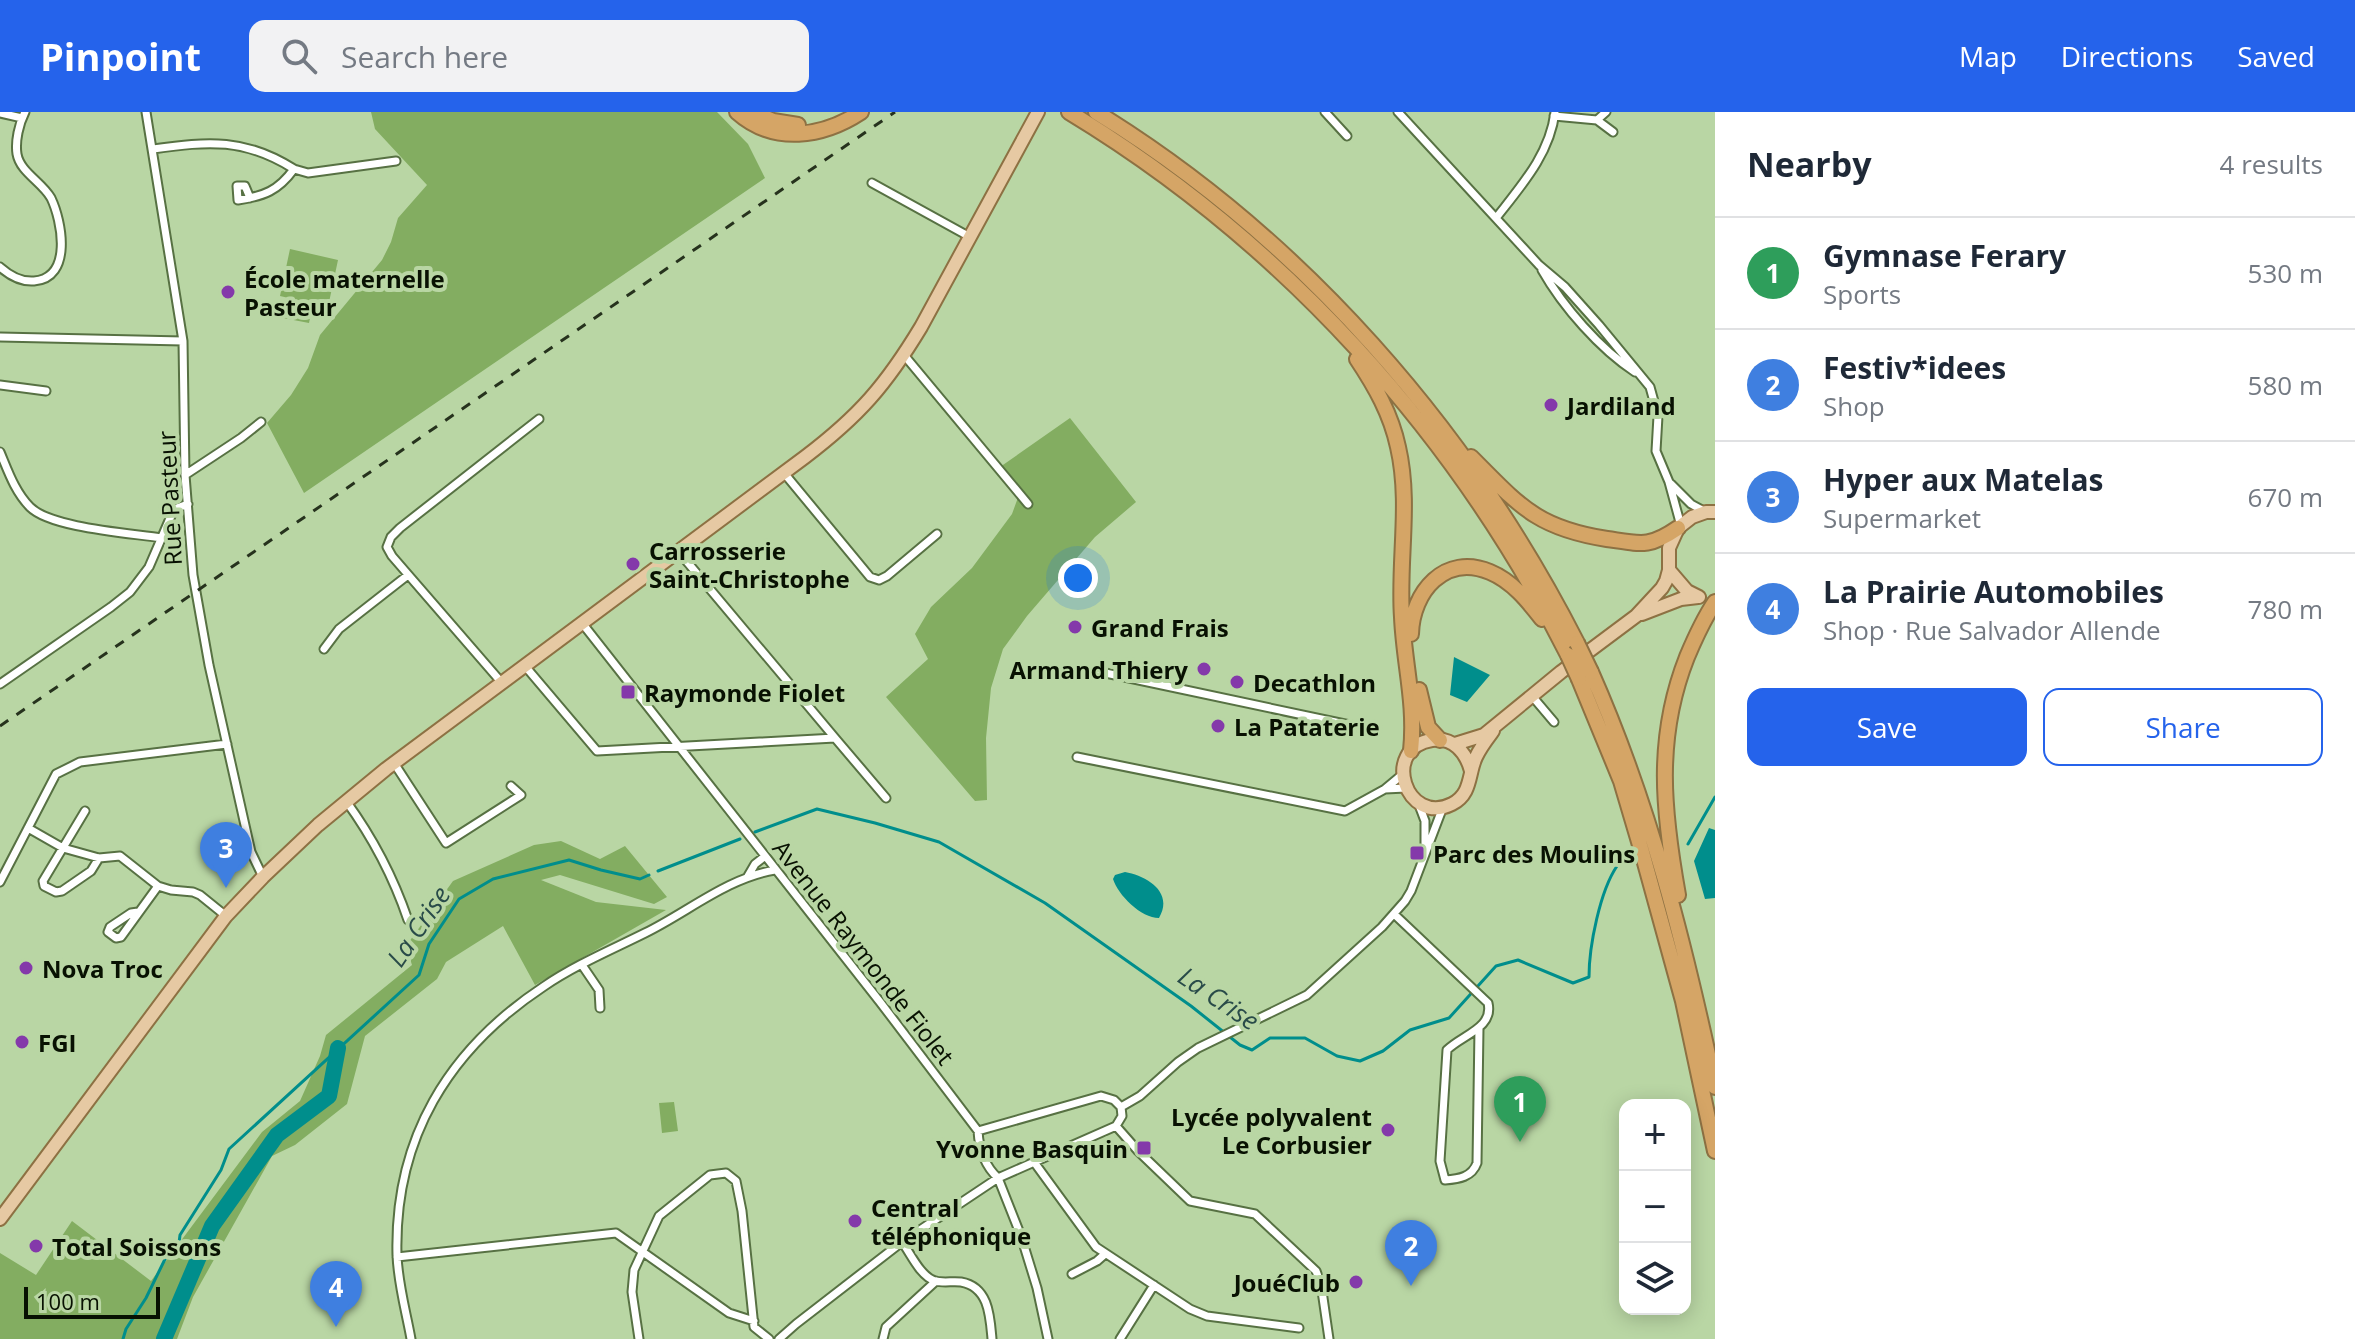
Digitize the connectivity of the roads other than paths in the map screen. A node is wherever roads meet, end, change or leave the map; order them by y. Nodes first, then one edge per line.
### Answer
1 (146, 112) edge
2 (737, 112) edge
3 (753, 112) edge
4 (848, 112) edge
5 (861, 112) edge
6 (1038, 112) edge
7 (1069, 112) edge
8 (1096, 112) edge
9 (1325, 112) edge
10 (1398, 112) edge
11 (1606, 112) edge
12 (0, 113) edge
13 (1554, 114) edge
14 (23, 115) edge
15 (1597, 120) junction
16 (1613, 132) dead end
17 (1347, 136) dead end
18 (153, 149) junction
19 (396, 161) dead end
20 (294, 169) junction
21 (872, 183) dead end
22 (250, 198) dead end
23 (1496, 218) junction
24 (970, 237) junction
25 (0, 267) edge
26 (1332, 322) junction
27 (0, 337) edge
28 (183, 341) junction
29 (904, 355) junction
30 (0, 385) edge
31 (46, 391) dead end
32 (539, 419) dead end
33 (261, 422) dead end
34 (1442, 429) junction
35 (0, 452) edge
36 (784, 473) junction
37 (185, 475) junction
38 (1669, 482) junction
39 (188, 504) junction
40 (1028, 504) dead end
41 (1711, 512) edge
42 (1680, 527) junction
43 (937, 534) dead end
44 (162, 538) junction
45 (678, 551) junction
46 (1669, 570) junction
47 (408, 575) junction
48 (1698, 597) junction
49 (1715, 601) edge
50 (1636, 616) junction
51 (582, 623) junction
52 (324, 649) dead end
53 (1572, 649) junction
54 (525, 666) junction
55 (1096, 671) dead end
56 (1585, 676) junction
57 (502, 683) junction
58 (0, 684) edge
59 (1532, 696) junction
60 (1554, 722) dead end
61 (1499, 723) junction
62 (1364, 728) dead end
63 (835, 738) junction
64 (1448, 742) junction
65 (227, 744) junction
66 (680, 747) junction
67 (1411, 751) junction
68 (1077, 757) dead end
69 (394, 763) junction
70 (1471, 771) junction
71 (1403, 774) junction
72 (511, 786) dead end
73 (1406, 788) junction
74 (1385, 789) junction
75 (886, 798) dead end
76 (346, 801) junction
77 (1418, 802) junction
78 (1443, 807) junction
79 (85, 811) dead end
80 (28, 828) junction
81 (63, 848) junction
82 (1425, 854) junction
83 (764, 857) junction
84 (99, 858) junction
85 (775, 870) junction
86 (263, 877) junction
87 (747, 877) junction
88 (0, 882) edge
89 (158, 886) junction
90 (138, 912) dead end
91 (1394, 914) junction
92 (226, 916) junction
93 (408, 920) dead end
94 (582, 965) junction
95 (1696, 997) junction
96 (600, 1008) dead end
97 (1479, 1028) junction
98 (1715, 1087) edge
99 (1121, 1107) junction
100 (1116, 1126) junction
101 (978, 1131) junction
102 (1715, 1151) edge
103 (1034, 1162) junction
104 (998, 1178) junction
105 (0, 1219) edge
106 (902, 1242) junction
107 (642, 1251) junction
108 (1105, 1254) junction
109 (397, 1257) junction
110 (1072, 1274) dead end
111 (936, 1281) junction
112 (1154, 1285) junction
113 (754, 1321) junction
114 (1299, 1328) dead end
115 (411, 1339) edge
116 (639, 1339) edge
117 (769, 1339) edge
118 (779, 1339) edge
119 (883, 1339) edge
120 (992, 1339) edge
121 (1048, 1339) edge
122 (1120, 1339) edge
123 (1329, 1339) edge

1 - 18 street, Rue Pasteur
2 - 5 highway
3 - 4 highway
6 - 24 main road
7 - 26 highway
8 - 34 highway
9 - 17 street
10 - 23 street
11 - 15 street
12 - 14 street
13 - 15 street
13 - 23 street
14 - 25 street
15 - 16 street
18 - 20 street
18 - 28 street, Rue Pasteur
19 - 20 street
20 - 22 street
21 - 24 street
23 - 38 street
24 - 29 main road
26 - 53 highway
26 - 67 highway
27 - 28 street
28 - 37 street, Rue Pasteur
29 - 36 main road
29 - 40 street
30 - 31 street
32 - 47 street
33 - 37 street
34 - 42 highway
34 - 53 highway
35 - 44 street
36 - 43 street
36 - 45 main road
37 - 39 street, Rue Pasteur
38 - 41 street
38 - 42 street
39 - 44 street
39 - 65 street, Rue Pasteur
41 - 42 main road
42 - 46 main road
44 - 58 street
45 - 51 main road
45 - 63 street
46 - 48 main road
46 - 50 main road
47 - 52 street
47 - 57 street
48 - 49 main road
48 - 50 main road
49 - 95 highway
50 - 59 main road
51 - 54 main road
51 - 66 street, Avenue Raymonde Fiolet
53 - 56 highway, bridge
53 - 64 highway
54 - 57 main road
54 - 66 street
55 - 62 street
56 - 95 highway
56 - 102 highway
57 - 69 main road
59 - 60 street
59 - 61 main road
61 - 64 main road
61 - 70 main road
63 - 66 street
63 - 75 street
64 - 67 main road
64 - 70 main road
65 - 80 street
65 - 86 street, Rue Pasteur
66 - 83 street, Avenue Raymonde Fiolet
67 - 71 main road
68 - 74 street
69 - 72 street
69 - 76 main road
70 - 78 main road
71 - 73 main road
71 - 74 street
73 - 74 street
73 - 77 main road
76 - 86 main road
76 - 93 street
77 - 78 main road
77 - 82 street
78 - 82 street
79 - 81 street
80 - 81 street
80 - 88 street
81 - 84 street
81 - 84 street
82 - 91 street
83 - 85 street, Avenue Raymonde Fiolet
83 - 87 street
84 - 89 street
85 - 87 street
85 - 101 street, Avenue Raymonde Fiolet
86 - 92 main road
87 - 94 street
89 - 90 street
89 - 92 street
91 - 97 street
91 - 99 street
92 - 105 main road
94 - 96 street
94 - 109 street
95 - 98 highway
97 - 97 street
99 - 100 street
99 - 101 street
100 - 103 street
100 - 123 street
101 - 104 street, Avenue Raymonde Fiolet
103 - 104 street
103 - 108 street
104 - 106 street
104 - 121 street, Avenue Raymonde Fiolet
106 - 111 street
106 - 118 street
107 - 109 street
107 - 113 street
107 - 113 street
107 - 116 street
108 - 110 street
108 - 112 street
109 - 115 street
111 - 119 street
111 - 120 street
112 - 114 street
112 - 122 street
113 - 117 street

